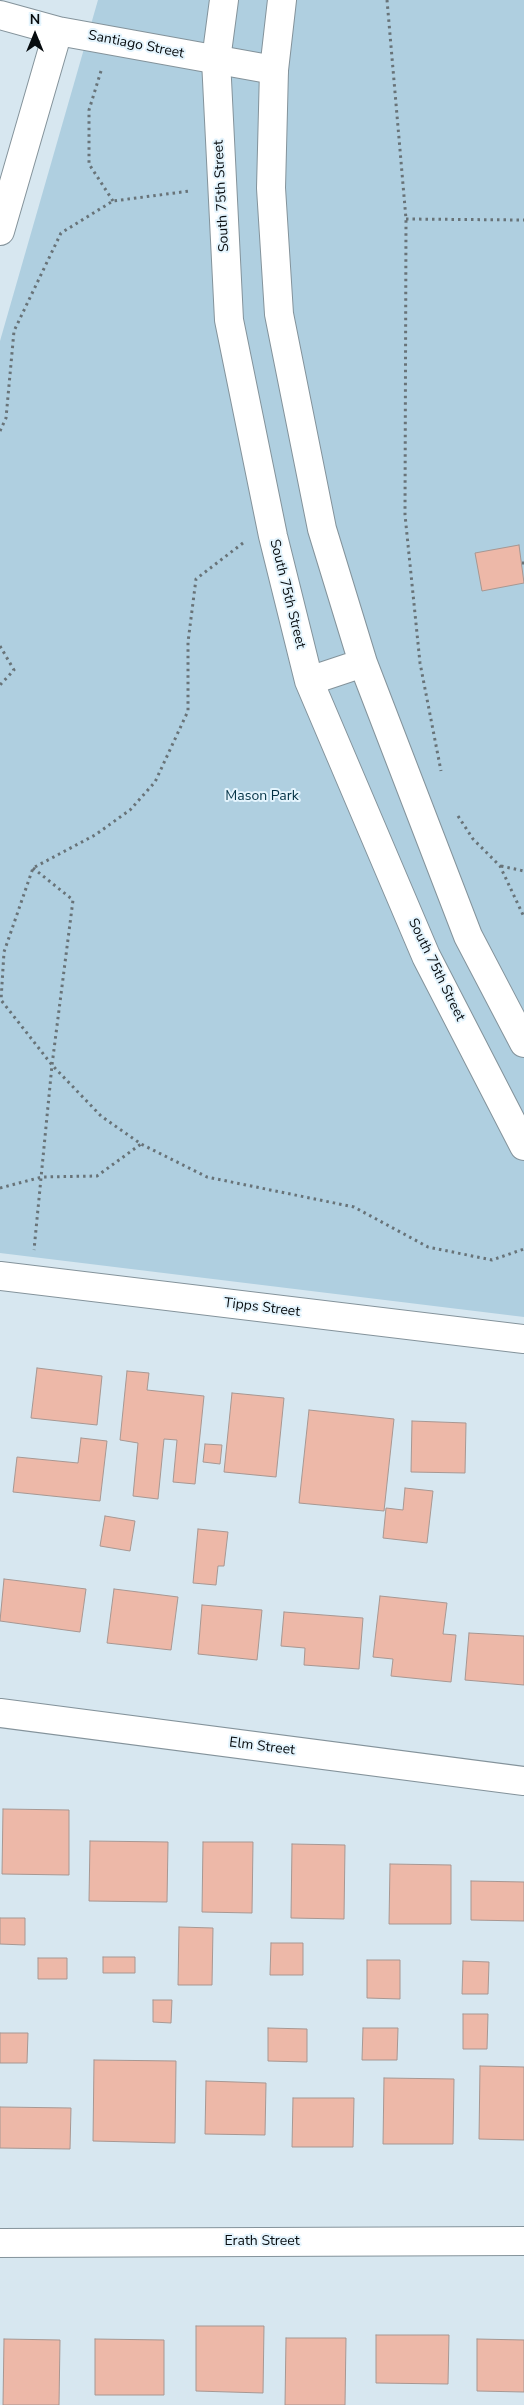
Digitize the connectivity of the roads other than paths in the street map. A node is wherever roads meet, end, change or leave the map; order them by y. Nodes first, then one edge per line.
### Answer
1 (224, 0) edge
2 (282, 0) edge
3 (0, 15) edge
4 (58, 31) junction
5 (216, 60) junction
6 (274, 70) junction
7 (0, 231) edge
8 (363, 663) junction
9 (309, 681) junction
10 (524, 1043) edge
11 (524, 1146) edge
12 (0, 1276) edge
13 (524, 1339) edge
14 (0, 1713) edge
15 (524, 1781) edge
16 (524, 2241) edge
17 (0, 2243) edge

1 - 5 main road, South 75th Street
2 - 6 main road
3 - 4 main road, Santiago Street
4 - 5 main road, Santiago Street
4 - 7 main road
5 - 6 main road, Santiago Street
5 - 9 main road, South 75th Street
6 - 8 main road
8 - 9 main road
8 - 10 main road
9 - 11 main road, South 75th Street
12 - 13 main road, Tipps Street
14 - 15 main road, Elm Street
16 - 17 main road, Erath Street

